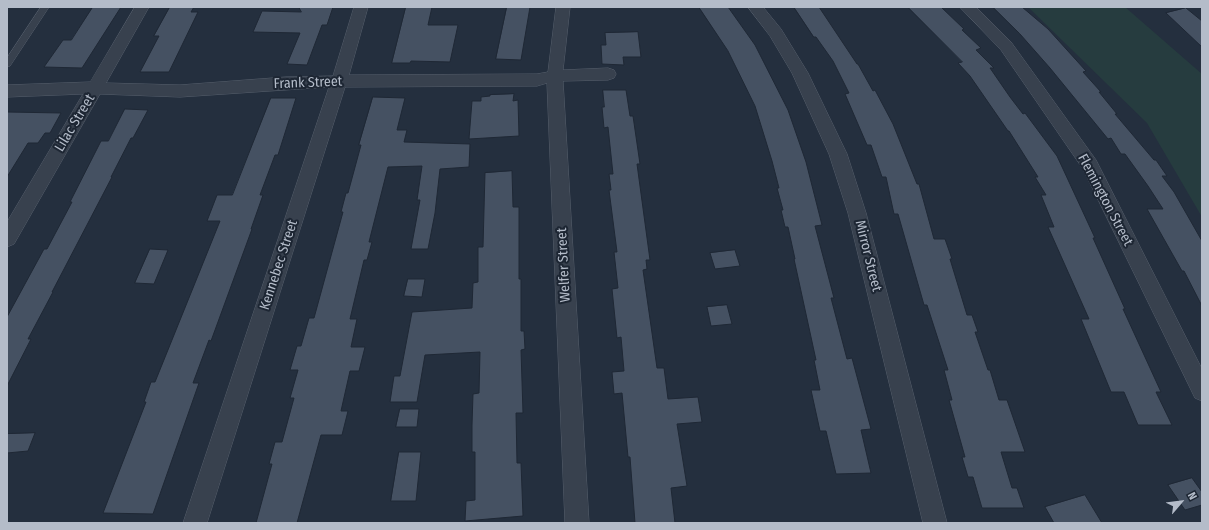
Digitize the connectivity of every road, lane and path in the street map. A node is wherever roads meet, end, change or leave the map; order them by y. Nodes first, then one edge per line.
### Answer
1 (45, 7) edge
2 (142, 7) edge
3 (361, 7) edge
4 (563, 7) edge
5 (755, 7) edge
6 (967, 7) edge
7 (7, 64) edge
8 (608, 74) dead end
9 (555, 76) junction
10 (339, 81) junction
11 (96, 88) junction
12 (7, 91) edge
13 (7, 238) edge
14 (1202, 391) edge
15 (195, 523) edge
16 (577, 523) edge
17 (935, 523) edge

1 - 7 lane
2 - 11 street, Lilac Street
3 - 10 street, Kennebec Street
4 - 9 street, Welfer Street
5 - 17 street, Mirror Street
6 - 14 street, Flemington Street
8 - 9 street, Frank Street
9 - 10 street, Frank Street
9 - 16 street, Welfer Street
10 - 11 street, Frank Street
10 - 15 street, Kennebec Street
11 - 12 street, Frank Street
11 - 13 street, Lilac Street

